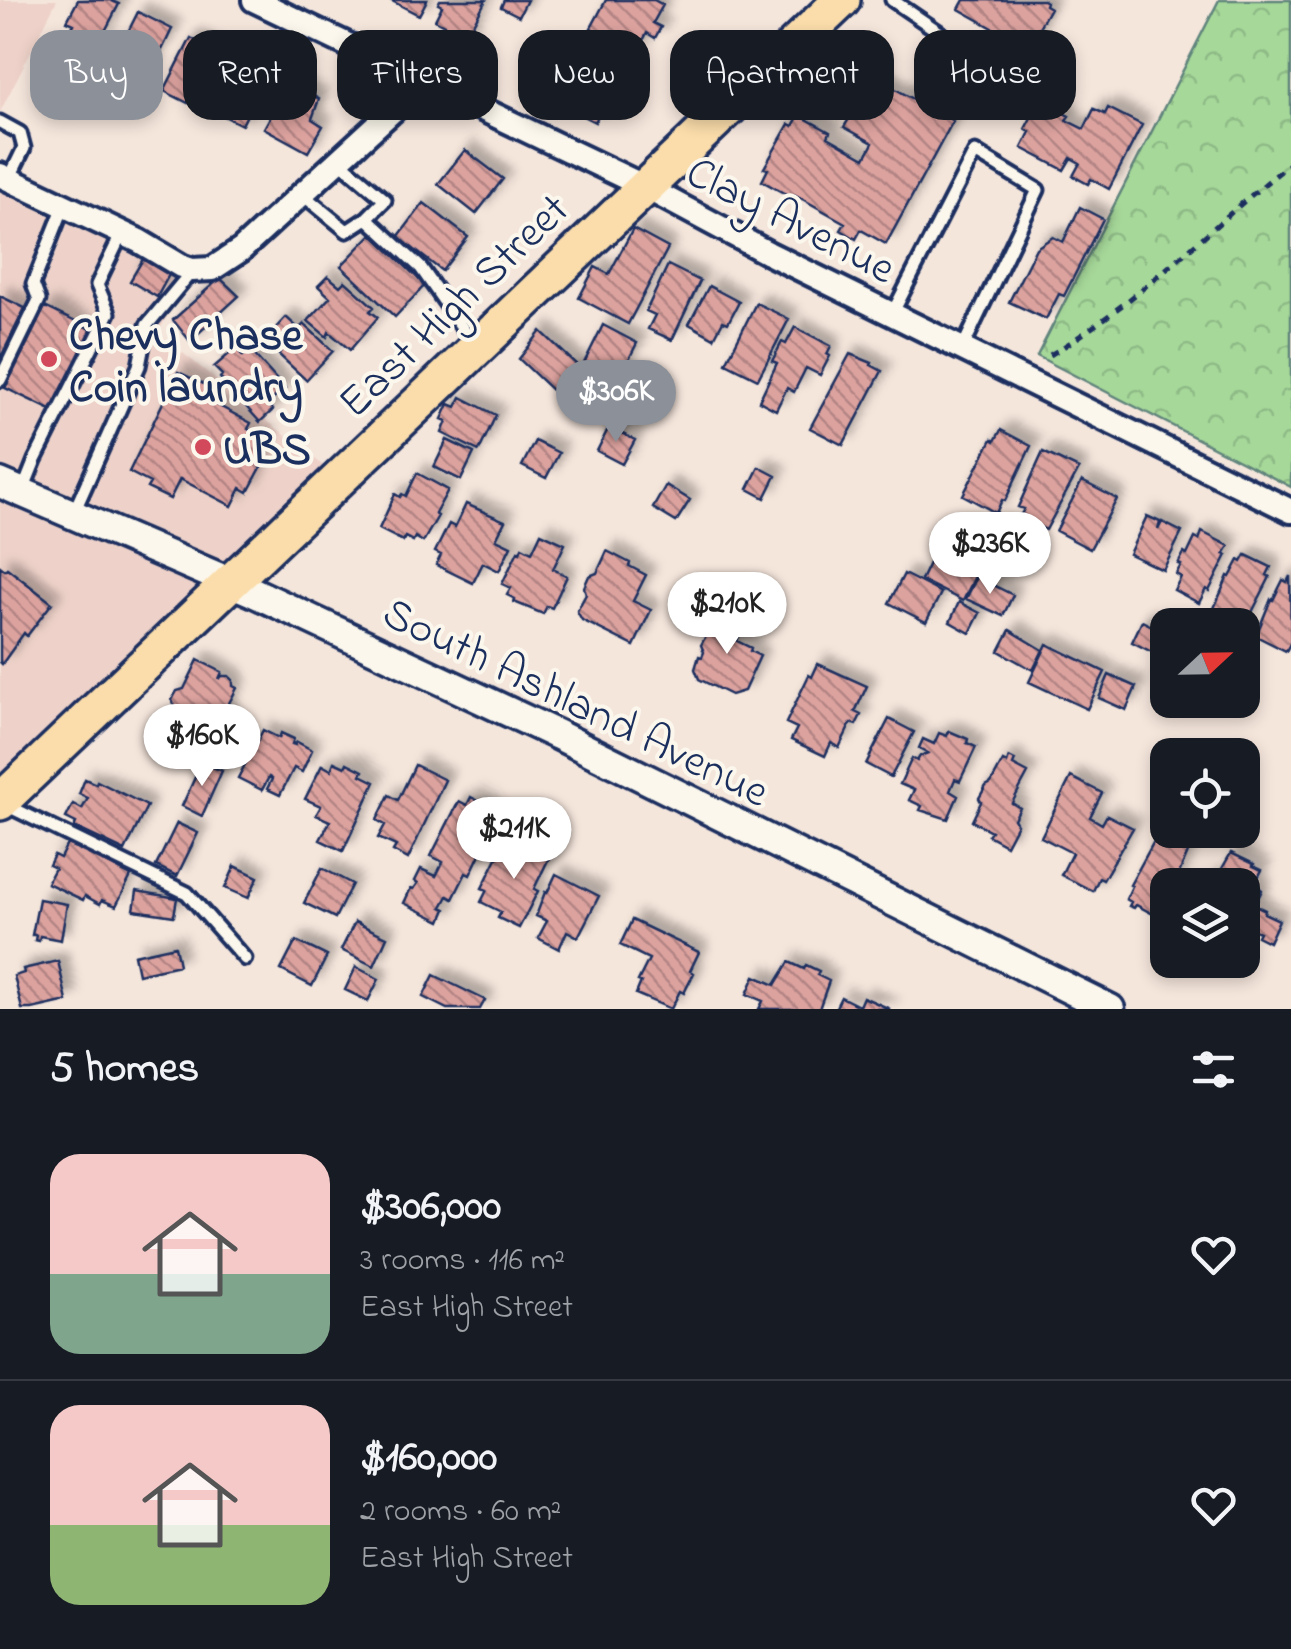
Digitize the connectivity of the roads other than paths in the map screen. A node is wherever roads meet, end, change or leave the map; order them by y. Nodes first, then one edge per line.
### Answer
1 (254, 0) edge
2 (842, 0) edge
3 (892, 0) edge
4 (936, 30) edge
5 (337, 40) edge
6 (498, 117) edge
7 (382, 120) edge
8 (0, 122) edge
9 (338, 160) junction
10 (5, 177) edge
11 (643, 186) junction
12 (302, 194) junction
13 (64, 206) junction
14 (367, 218) junction
15 (122, 233) junction
16 (192, 270) junction
17 (892, 314) junction
18 (476, 347) junction
19 (962, 349) junction
20 (0, 380) edge
21 (11, 489) edge
22 (1291, 511) edge
23 (73, 516) junction
24 (232, 583) junction
25 (0, 802) edge
26 (246, 958) dead end
27 (1110, 1009) edge

1 - 5 street, Clay Avenue
2 - 11 main road, East High Street
3 - 4 lane
6 - 11 street, Clay Avenue
7 - 9 street
8 - 10 lane
9 - 12 street
9 - 14 lane
10 - 13 street
11 - 17 street, Clay Avenue
11 - 18 main road, East High Street
12 - 14 lane
12 - 16 street
13 - 15 street
13 - 20 lane
14 - 18 lane
15 - 16 street
15 - 21 lane
16 - 23 lane
17 - 19 street, Clay Avenue
17 - 19 lane
18 - 24 main road, East High Street
19 - 22 street, Clay Avenue
21 - 23 street, South Ashland Avenue
23 - 24 street, South Ashland Avenue
24 - 25 main road, East High Street
24 - 27 street, South Ashland Avenue
25 - 26 lane

